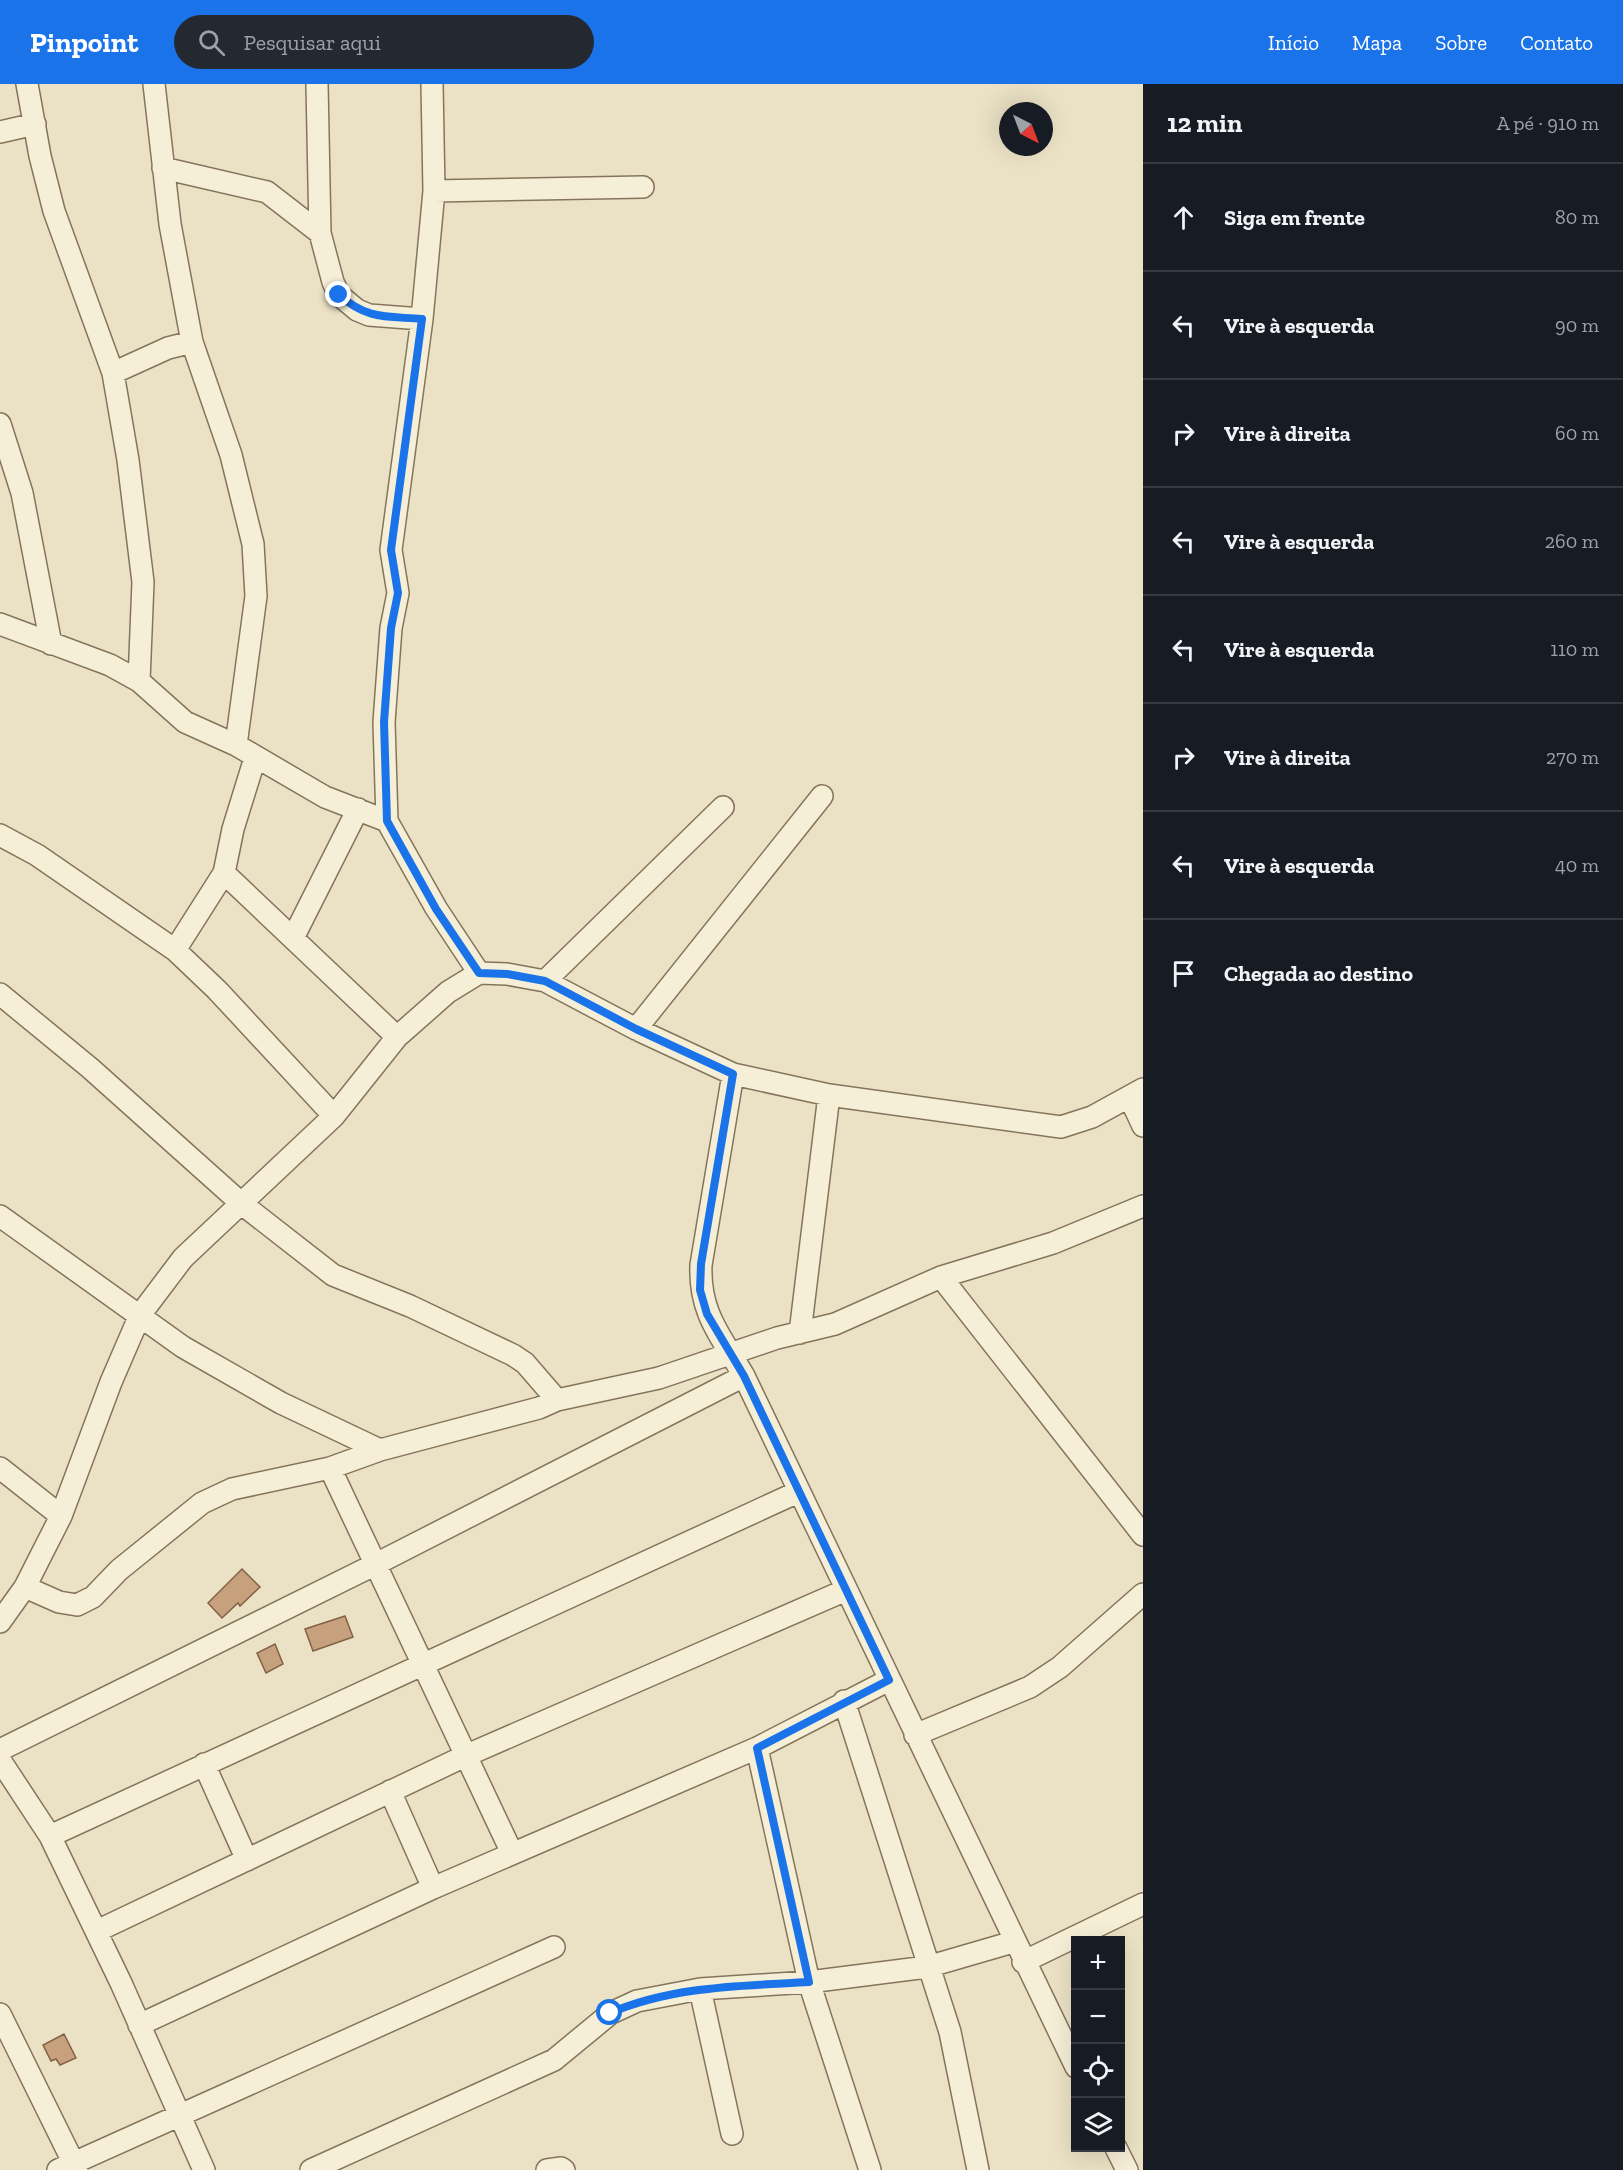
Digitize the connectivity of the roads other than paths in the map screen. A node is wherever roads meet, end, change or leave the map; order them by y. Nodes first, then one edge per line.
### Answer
1 (27, 84) edge
2 (154, 84) edge
3 (316, 84) edge
4 (432, 84) edge
5 (35, 124) junction
6 (0, 132) edge
7 (163, 168) junction
8 (643, 187) dead end
9 (434, 191) junction
10 (320, 233) junction
11 (422, 319) junction
12 (192, 342) junction
13 (113, 373) junction
14 (0, 424) edge
15 (0, 624) edge
16 (51, 644) junction
17 (139, 681) junction
18 (236, 745) junction
19 (255, 758) junction
20 (822, 796) dead end
21 (723, 807) dead end
22 (358, 809) junction
23 (387, 821) junction
24 (0, 835) edge
25 (224, 873) junction
26 (293, 938) junction
27 (175, 950) junction
28 (479, 973) junction
29 (545, 981) junction
30 (0, 994) edge
31 (636, 1029) junction
32 (397, 1037) junction
33 (733, 1074) junction
34 (1136, 1093) edge
35 (829, 1095) junction
36 (334, 1116) junction
37 (1143, 1126) edge
38 (242, 1204) junction
39 (1143, 1206) edge
40 (0, 1215) edge
41 (941, 1277) junction
42 (141, 1315) junction
43 (800, 1333) junction
44 (731, 1354) junction
45 (744, 1376) junction
46 (557, 1400) junction
47 (380, 1450) junction
48 (0, 1468) edge
49 (330, 1468) junction
50 (798, 1492) junction
51 (62, 1516) junction
52 (1143, 1535) edge
53 (376, 1564) junction
54 (25, 1587) junction
55 (846, 1590) junction
56 (1143, 1594) edge
57 (0, 1622) edge
58 (423, 1664) junction
59 (889, 1680) junction
60 (843, 1701) junction
61 (915, 1735) junction
62 (757, 1748) junction
63 (465, 1756) junction
64 (1, 1762) edge
65 (204, 1764) junction
66 (390, 1791) junction
67 (50, 1836) junction
68 (512, 1853) junction
69 (247, 1860) junction
70 (433, 1888) junction
71 (1141, 1908) edge
72 (97, 1931) junction
73 (1013, 1942) junction
74 (554, 1947) dead end
75 (1023, 1962) junction
76 (927, 1967) junction
77 (809, 1982) junction
78 (700, 1989) junction
79 (0, 2014) edge
80 (139, 2025) junction
81 (1071, 2057) edge
82 (180, 2114) junction
83 (732, 2134) dead end
84 (1118, 2152) edge
85 (69, 2168) edge
86 (204, 2170) edge
87 (311, 2170) edge
88 (547, 2170) edge
89 (564, 2170) edge
90 (870, 2170) edge
91 (978, 2170) edge
92 (1127, 2170) edge

1 - 5 street
2 - 7 street
3 - 10 street
4 - 9 street
5 - 6 street
5 - 13 street
7 - 10 street
7 - 12 street
8 - 9 street
9 - 11 street
10 - 11 street
11 - 23 street
12 - 13 street
12 - 18 street
13 - 17 street
14 - 16 street
15 - 16 street
16 - 17 street
17 - 18 street
18 - 19 street
19 - 22 street
19 - 25 street
20 - 31 street
21 - 29 street
22 - 23 street
22 - 26 street
23 - 28 street
24 - 27 street
25 - 26 street
25 - 27 street
26 - 32 street
27 - 36 street
28 - 29 street
28 - 32 street
29 - 31 street
30 - 38 street
31 - 33 street
32 - 36 street
33 - 35 street
33 - 44 street
34 - 35 street
34 - 37 street
35 - 43 street
36 - 38 street
38 - 42 street
38 - 46 street
39 - 41 street
40 - 42 street
41 - 43 street
41 - 52 street
42 - 47 street
42 - 51 street
43 - 44 street
44 - 45 street
44 - 46 street
45 - 50 street
45 - 53 street
46 - 47 street
47 - 49 street
48 - 51 street
49 - 53 street
49 - 54 street
50 - 55 street
50 - 58 street
51 - 54 street
53 - 58 street
53 - 64 street
54 - 57 street
55 - 59 street
55 - 63 street
56 - 61 street
58 - 63 street
58 - 65 street
59 - 60 street
59 - 61 street
60 - 62 street
60 - 76 street
61 - 73 street
62 - 68 street
62 - 77 street
63 - 66 street
63 - 68 street
64 - 67 street
65 - 67 street
65 - 69 street
66 - 69 street
66 - 70 street
67 - 72 street
68 - 70 street
69 - 72 street
70 - 80 street
71 - 75 street
72 - 80 street
73 - 75 street
73 - 76 street
74 - 82 street
75 - 81 street
76 - 77 street
76 - 91 street
77 - 78 street
77 - 90 street
78 - 83 street
78 - 87 street
79 - 85 street
80 - 82 street
82 - 85 street
82 - 86 street
84 - 92 street
88 - 89 street

